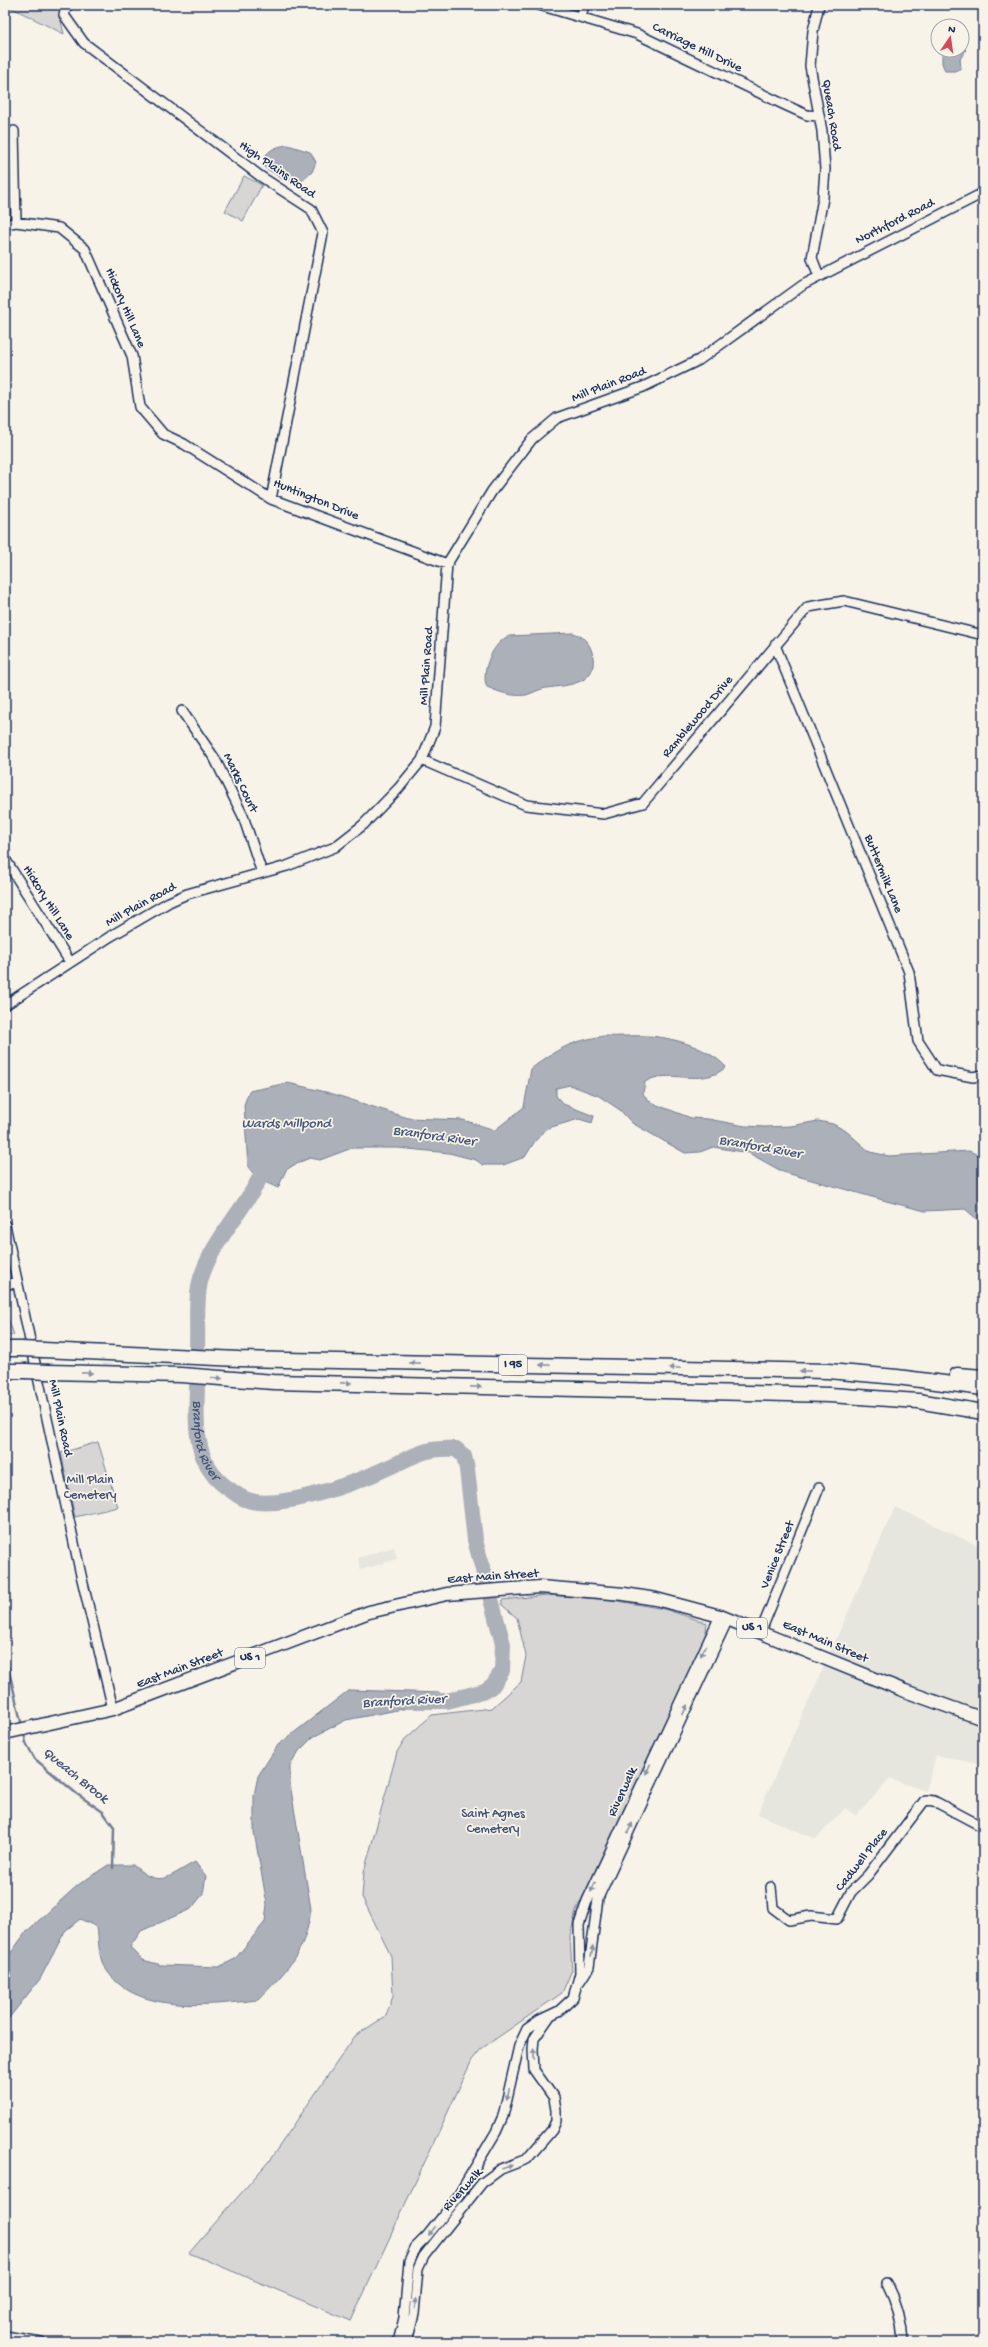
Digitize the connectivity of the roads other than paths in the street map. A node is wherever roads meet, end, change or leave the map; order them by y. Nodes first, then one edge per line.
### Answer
1 (67, 5) edge
2 (539, 5) edge
3 (584, 5) edge
4 (819, 5) edge
5 (581, 17) junction
6 (818, 116) junction
7 (14, 131) dead end
8 (983, 193) edge
9 (16, 222) junction
10 (5, 224) edge
11 (819, 276) junction
12 (184, 444) joint
13 (272, 499) junction
14 (447, 564) junction
15 (983, 635) edge
16 (775, 645) junction
17 (182, 711) dead end
18 (422, 760) junction
19 (5, 859) edge
20 (262, 873) junction
21 (70, 962) junction
22 (5, 1005) edge
23 (983, 1075) edge
24 (5, 1225) edge
25 (17, 1283) junction
26 (5, 1284) edge
27 (5, 1349) edge
28 (5, 1371) edge
29 (828, 1371) junction
30 (983, 1377) edge
31 (983, 1388) edge
32 (983, 1412) edge
33 (819, 1488) dead end
34 (724, 1618) junction
35 (761, 1631) junction
36 (113, 1709) junction
37 (983, 1719) edge
38 (17, 1730) edge
39 (983, 1827) edge
40 (770, 1887) dead end
41 (577, 1986) junction
42 (550, 2015) junction
43 (887, 2283) dead end
44 (5, 2336) edge
45 (41, 2342) edge
46 (398, 2342) edge
47 (407, 2342) edge
48 (903, 2342) edge

1 - 13 street, High Plains Road
2 - 5 street, Carriage Hill Drive
3 - 5 street
4 - 6 street, Queach Road
5 - 6 street, Carriage Hill Drive
6 - 11 street, Queach Road
7 - 9 street
8 - 11 street, Northford Road
9 - 10 street, Hickory Hill Lane
9 - 12 street, Hickory Hill Lane
11 - 14 street, Mill Plain Road
12 - 13 street, Huntington Drive
13 - 14 street, Huntington Drive
14 - 18 street, Mill Plain Road
15 - 16 street, Ramblewood Drive
16 - 18 street, Ramblewood Drive
16 - 23 street, Buttermilk Lane
17 - 20 street, Marks Court
18 - 20 street, Mill Plain Road
19 - 21 street, Hickory Hill Lane
20 - 21 street, Mill Plain Road
21 - 22 street, Mill Plain Road
24 - 25 street, Mill Plain Road
25 - 26 street
25 - 36 street, Mill Plain Road
29 -> 27 highway, I 95, bridge
28 -> 32 highway, I 95, bridge
29 - 30 highway
29 - 31 highway, I 95
33 - 35 street, Venice Street
34 - 35 main road, East Main Street / US 1
34 - 36 main road, East Main Street / US 1
41 -> 34 street, Riverwalk
34 -> 41 street, Riverwalk
35 - 37 main road, East Main Street / US 1
36 - 38 main road, East Main Street / US 1
39 - 40 street, Cadwell Place
41 - 42 street, Riverwalk
42 -> 46 street, Riverwalk
47 -> 42 street, Riverwalk
43 - 48 street
44 - 45 street

